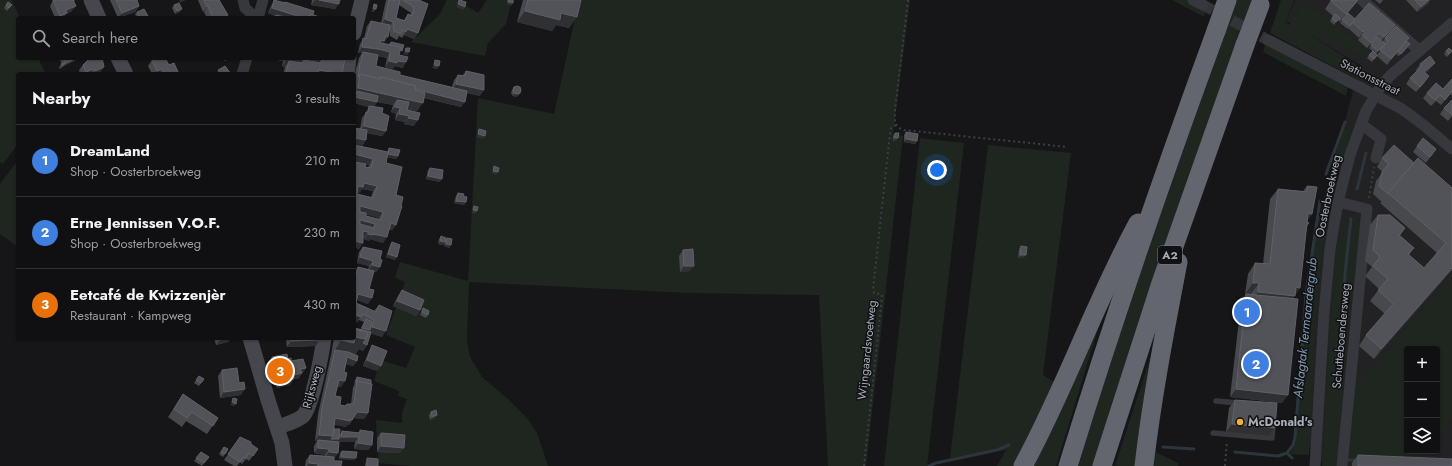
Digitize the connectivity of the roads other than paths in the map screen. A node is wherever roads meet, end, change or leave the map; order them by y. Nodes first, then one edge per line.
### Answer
1 (91, 0) edge
2 (243, 0) edge
3 (263, 0) edge
4 (362, 0) edge
5 (1193, 0) edge
6 (1227, 0) edge
7 (1362, 0) edge
8 (1261, 3) edge
9 (1203, 5) tunnel mouth
10 (98, 16) edge
11 (255, 16) edge
12 (258, 16) edge
13 (1452, 23) edge
14 (356, 25) edge
15 (1268, 40) tunnel mouth
16 (1420, 51) junction
17 (119, 60) edge
18 (246, 60) edge
19 (349, 60) edge
20 (125, 72) edge
21 (243, 72) edge
22 (347, 72) edge
23 (1376, 95) junction
24 (1361, 124) junction
25 (1452, 149) edge
26 (1376, 158) road end
27 (1162, 178) junction
28 (1191, 194) junction
29 (1338, 202) junction
30 (251, 340) edge
31 (324, 340) edge
32 (1216, 401) dead end
33 (1245, 404) edge
34 (1274, 415) edge
35 (278, 428) junction
36 (1213, 433) dead end
37 (285, 466) edge
38 (1023, 466) edge
39 (1068, 466) edge
40 (1102, 466) edge
41 (1144, 466) edge
42 (1315, 466) edge
43 (1342, 466) edge

1 - 10 main road
2 - 11 street
3 - 12 street
4 - 14 main road
5 - 9 street
6 - 27 highway, A2, bridge
7 - 16 street
8 - 28 highway, A2, bridge
13 - 16 street, Oosterbroekweg
15 - 23 street, Stationsstraat
16 - 23 street, Oosterbroekweg
17 - 20 main road
18 - 21 street
19 - 22 main road
23 - 24 street, Oosterbroekweg
23 - 25 street, Stationsstraat
24 - 26 street
24 - 29 street, Oosterbroekweg
27 - 38 highway, A2
27 - 39 highway, A2
28 - 40 highway, A2
28 - 41 highway, A2
29 - 42 street, Oosterbroekweg
29 - 43 street, Schutteboendersweg
30 - 35 main road
31 - 35 main road, Rijksweg
32 - 33 lane
34 - 36 lane
35 - 37 main road

